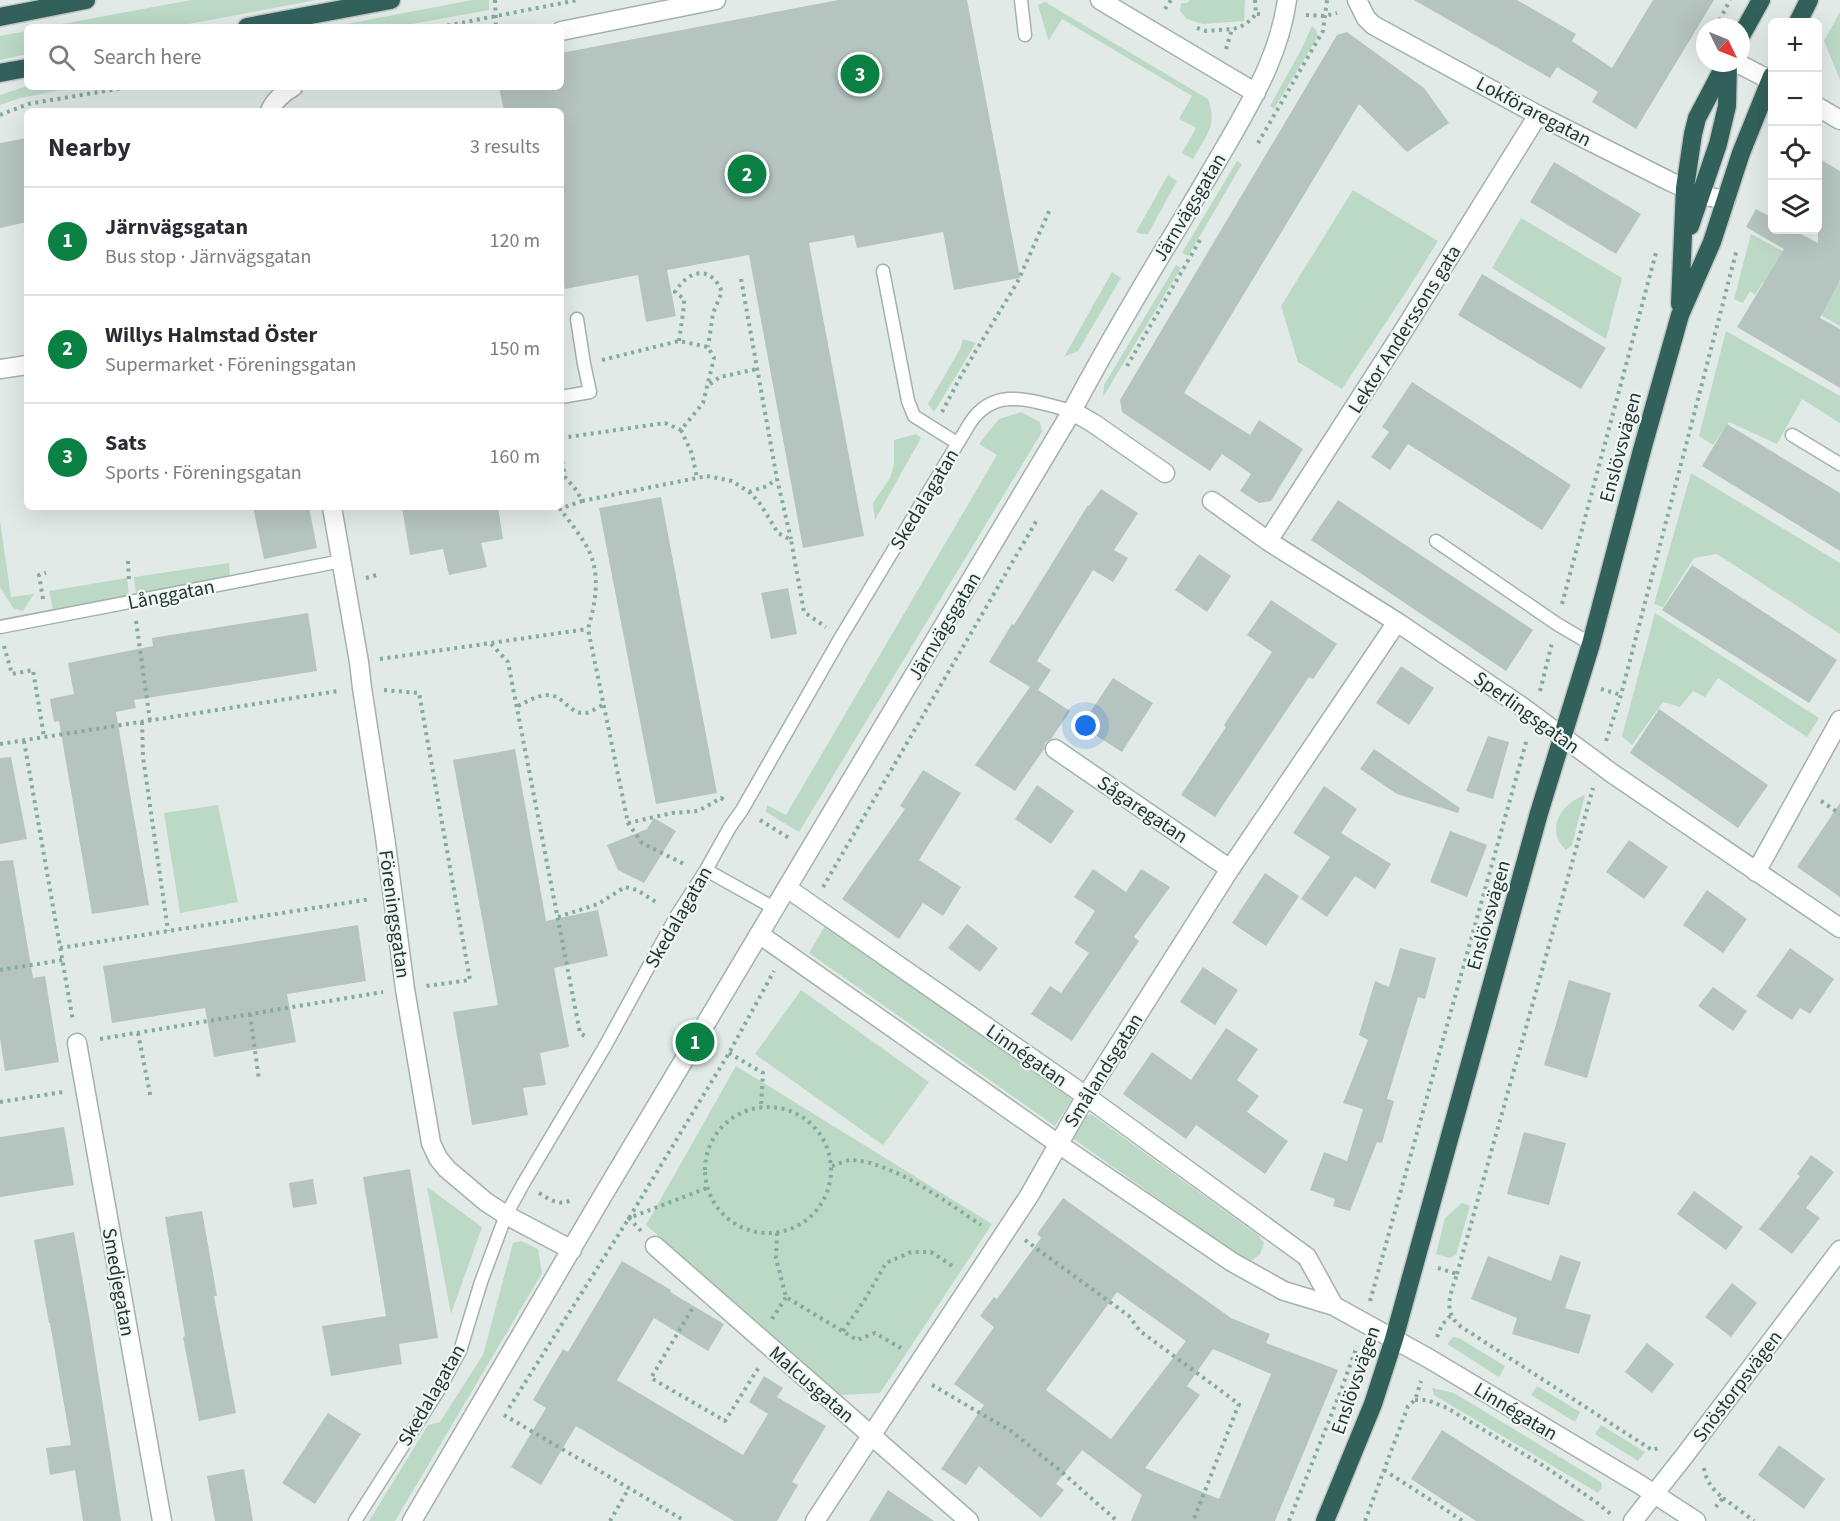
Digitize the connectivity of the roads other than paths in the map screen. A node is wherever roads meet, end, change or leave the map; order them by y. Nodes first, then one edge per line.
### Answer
1 (86, 0) edge
2 (392, 0) edge
3 (716, 0) edge
4 (1022, 0) edge
5 (1100, 0) edge
6 (1287, 0) edge
7 (1357, 0) edge
8 (1761, 0) edge
9 (1809, 0) edge
10 (0, 17) edge
11 (1800, 18) edge
12 (1750, 20) edge
13 (263, 24) edge
14 (564, 30) edge
15 (1025, 35) dead end
16 (24, 69) edge
17 (1750, 69) edge
18 (1722, 72) edge
19 (1727, 72) edge
20 (0, 73) edge
21 (1768, 77) edge
22 (1768, 89) edge
23 (288, 90) edge
24 (1256, 93) junction
25 (272, 108) edge
26 (1822, 109) edge
27 (1538, 115) junction
28 (1840, 120) edge
29 (1693, 192) junction
30 (1726, 200) junction
31 (883, 271) dead end
32 (1680, 315) junction
33 (577, 319) dead end
34 (24, 365) edge
35 (0, 369) edge
36 (564, 396) edge
37 (1072, 411) junction
38 (1792, 435) dead end
39 (957, 443) junction
40 (1840, 464) edge
41 (1165, 473) dead end
42 (1212, 501) dead end
43 (333, 510) edge
44 (1268, 541) junction
45 (1436, 541) dead end
46 (342, 561) junction
47 (1397, 622) junction
48 (0, 627) edge
49 (1591, 644) junction
50 (1840, 720) edge
51 (1563, 738) junction
52 (1055, 749) dead end
53 (1230, 869) junction
54 (706, 870) junction
55 (1756, 872) junction
56 (787, 888) junction
57 (774, 908) junction
58 (1840, 928) edge
59 (759, 934) junction
60 (77, 1043) road end
61 (1086, 1096) junction
62 (1058, 1143) junction
63 (506, 1215) junction
64 (655, 1246) road end
65 (572, 1250) junction
66 (1840, 1250) edge
67 (1334, 1306) junction
68 (1394, 1339) junction
69 (871, 1435) junction
70 (1655, 1494) junction
71 (1703, 1517) edge
72 (162, 1521) edge
73 (355, 1521) edge
74 (412, 1521) edge
75 (815, 1521) edge
76 (969, 1521) edge
77 (1324, 1521) edge
78 (1633, 1521) edge

1 - 10 highway
2 - 13 highway
3 - 14 street
4 - 15 lane
5 - 24 street
6 - 24 street, Järnvägsgatan
7 - 27 street, Lokföraregatan
8 - 12 highway
9 - 11 highway
16 - 20 highway
17 - 21 street
18 - 29 highway, Enslövsvägen
19 - 29 highway, Enslövsvägen
22 - 30 highway, Enslövsvägen
23 - 25 street
24 - 37 street, Järnvägsgatan
26 - 28 street
27 - 29 street, Lokföraregatan
27 - 44 street, Lektor Anderssons gata
29 - 30 street, Lokföraregatan
29 - 32 highway, Enslövsvägen
30 - 32 highway, Enslövsvägen
31 - 39 lane
32 - 49 highway, Enslövsvägen
33 - 36 lane
34 - 35 street
37 - 39 lane, Skedalagatan
37 - 41 street
37 - 56 street, Järnvägsgatan
38 - 40 lane
39 - 54 lane, Skedalagatan
42 - 44 street, Sperlingsgatan
43 - 46 street, Föreningsgatan
44 - 47 street, Sperlingsgatan
45 - 49 lane
46 - 48 lane, Långgatan
46 - 63 street, Föreningsgatan
47 - 51 street, Sperlingsgatan
47 - 53 street, Smålandsgatan
49 - 51 highway, Enslövsvägen
50 - 55 street
51 - 55 street, Sperlingsgatan
51 - 68 highway, Enslövsvägen
52 - 53 street, Sågaregatan
53 - 61 street, Smålandsgatan
54 - 57 lane
54 - 63 lane, Skedalagatan
55 - 58 street, Sperlingsgatan
56 - 57 street, Järnvägsgatan
56 - 61 street, Linnégatan
57 - 59 street, Järnvägsgatan
59 - 62 street, Linnégatan
59 - 65 street, Järnvägsgatan
60 - 72 street, Smedjegatan
61 - 62 street, Smålandsgatan
61 - 67 street, Linnégatan
62 - 67 street, Linnégatan
62 - 69 street, Smålandsgatan
63 - 65 street, Föreningsgatan
63 - 73 lane, Skedalagatan
64 - 69 street, Malcusgatan
65 - 74 street, Järnvägsgatan
66 - 70 street, Snöstorpsvägen
67 - 68 street, Linnégatan
68 - 70 street, Linnégatan
68 - 77 highway, Enslövsvägen
69 - 75 street, Smålandsgatan
69 - 76 street, Malcusgatan
70 - 71 street, Linnégatan
70 - 78 street, Snöstorpsvägen

